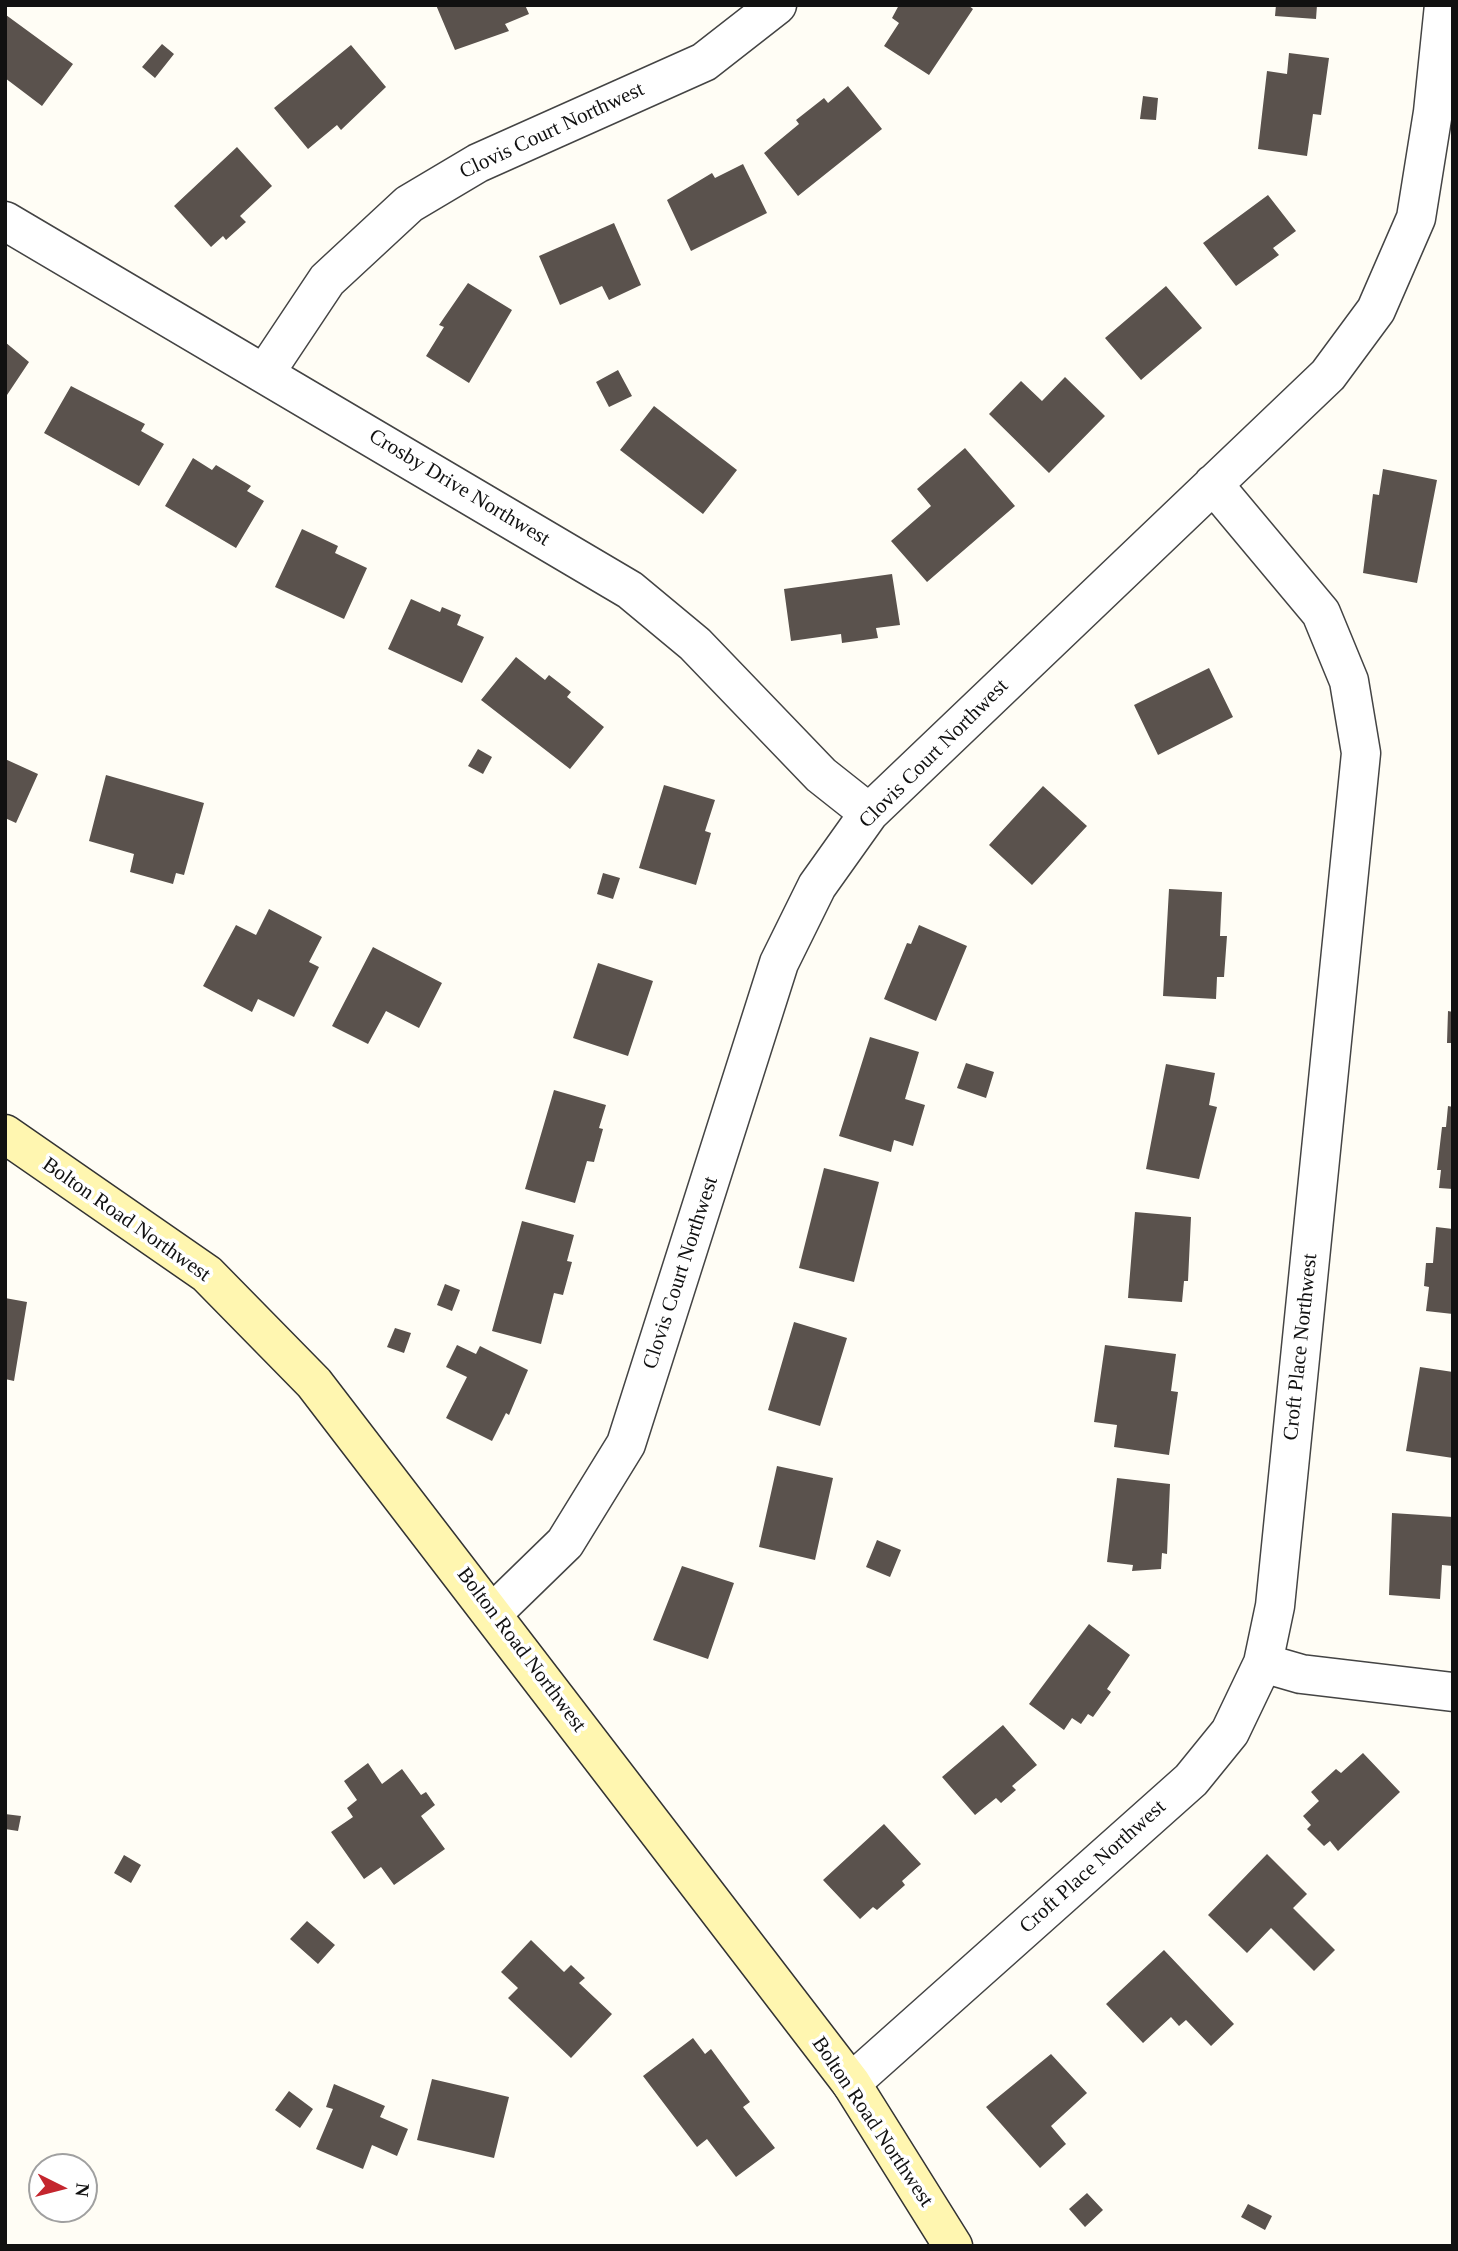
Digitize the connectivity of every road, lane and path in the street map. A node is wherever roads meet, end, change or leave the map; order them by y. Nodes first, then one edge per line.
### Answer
1 (777, 5) edge
2 (1444, 5) edge
3 (1443, 113) edge
4 (5, 221) edge
5 (265, 373) junction
6 (1213, 484) junction
7 (869, 813) junction
8 (5, 1135) edge
9 (493, 1613) junction
10 (1263, 1662) junction
11 (1453, 1692) edge
12 (851, 2083) junction
13 (953, 2246) edge

1 - 5 street, Clovis Court Northwest
2 - 3 street, Clovis Court Northwest
3 - 6 street, Clovis Court Northwest
4 - 5 street, Crosby Drive Northwest
5 - 7 street, Crosby Drive Northwest
6 - 7 street, Clovis Court Northwest
6 - 10 street, Croft Place Northwest
7 - 9 street, Clovis Court Northwest
8 - 9 street, Bolton Road Northwest
9 - 12 street, Bolton Road Northwest
10 - 11 street
10 - 12 street, Croft Place Northwest
12 - 13 street, Bolton Road Northwest

